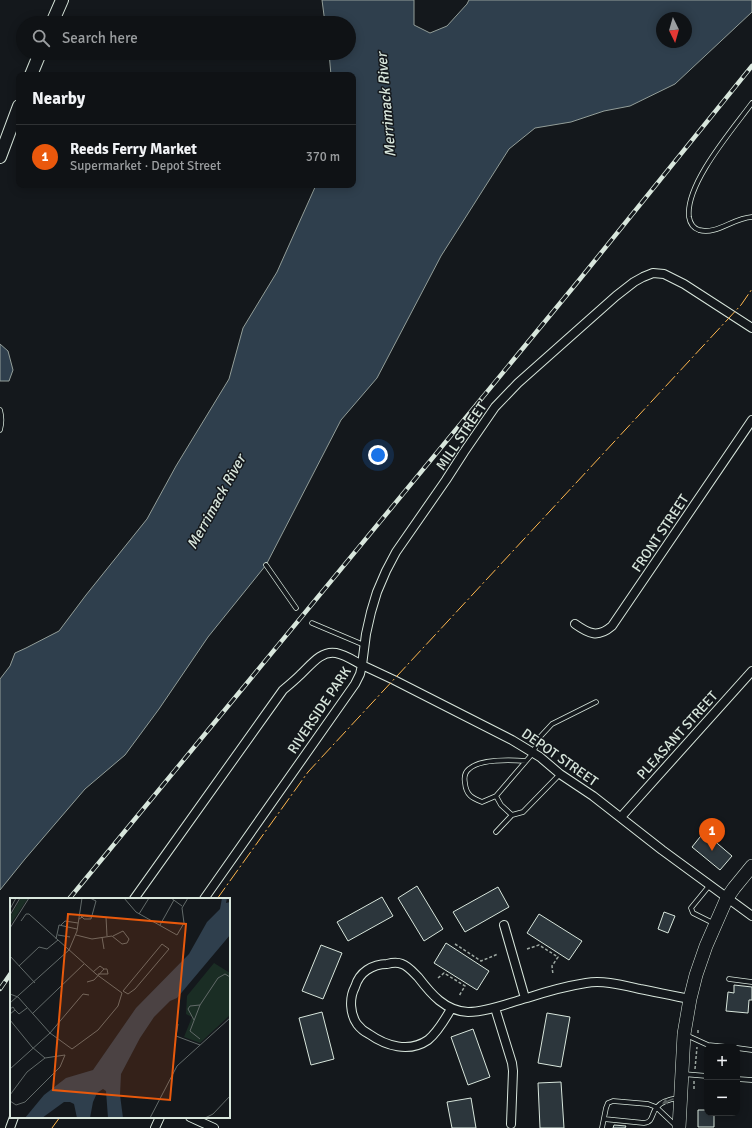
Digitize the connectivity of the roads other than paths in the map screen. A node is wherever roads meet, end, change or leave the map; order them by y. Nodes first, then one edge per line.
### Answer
1 (62, 0) edge
2 (55, 16) edge
3 (37, 60) edge
4 (32, 72) edge
5 (752, 103) edge
6 (16, 114) edge
7 (0, 157) edge
8 (752, 217) edge
9 (752, 328) edge
10 (0, 410) edge
11 (752, 420) edge
12 (0, 430) edge
13 (266, 565) dead end
14 (296, 608) dead end
15 (312, 622) dead end
16 (575, 624) dead end
17 (364, 645) junction
18 (362, 666) junction
19 (752, 671) edge
20 (596, 702) dead end
21 (533, 753) junction
22 (526, 761) junction
23 (560, 774) junction
24 (496, 796) junction
25 (512, 815) junction
26 (621, 817) junction
27 (496, 832) dead end
28 (752, 866) edge
29 (709, 886) junction
30 (135, 898) edge
31 (205, 898) edge
32 (727, 898) junction
33 (752, 916) edge
34 (715, 924) junction
35 (504, 925) dead end
36 (729, 979) dead end
37 (752, 982) edge
38 (525, 998) junction
39 (690, 999) junction
40 (495, 1008) junction
41 (452, 1009) junction
42 (684, 1034) junction
43 (706, 1044) edge
44 (740, 1048) edge
45 (752, 1050) edge
46 (681, 1074) junction
47 (704, 1076) edge
48 (740, 1079) edge
49 (752, 1080) edge
50 (680, 1097) junction
51 (656, 1107) junction
52 (14, 1118) edge
53 (160, 1118) edge
54 (192, 1118) edge
55 (604, 1119) junction
56 (511, 1124) dead end
57 (10, 1128) edge
58 (155, 1128) edge
59 (214, 1128) edge
60 (602, 1128) edge
61 (679, 1128) edge

1 - 2 main road
3 - 4 main road
5 - 8 lane
6 - 7 main road
9 - 17 street, MILL STREET
10 - 12 lane
11 - 16 street, FRONT STREET
13 - 14 lane
15 - 17 lane
17 - 18 street, MILL STREET
18 - 21 street, DEPOT STREET
18 - 30 street, RIVERSIDE PARK
18 - 31 street, RIVERSIDE PARK
19 - 26 street, PLEASANT STREET
20 - 21 lane
21 - 22 lane
21 - 23 street, DEPOT STREET
22 - 24 lane
22 - 24 lane
23 - 25 lane
23 - 26 street, DEPOT STREET
24 - 25 lane
25 - 27 lane
26 - 29 street, DEPOT STREET
28 - 32 main road
29 - 32 street, DEPOT STREET
29 - 34 lane
32 - 33 street, DEPOT STREET
32 - 34 main road
34 - 39 main road
35 - 38 street
36 - 37 lane
38 - 39 street
38 - 40 street
39 - 42 main road
40 - 41 street
40 - 56 street
41 - 41 street
42 - 43 lane
42 - 46 main road
44 - 45 lane
46 - 47 lane
46 - 50 main road
48 - 49 lane
50 -> 51 lane
50 - 61 main road
51 - 55 lane
51 - 55 lane
51 - 61 lane
52 - 57 street
53 - 58 street
54 - 59 street
55 - 60 lane

